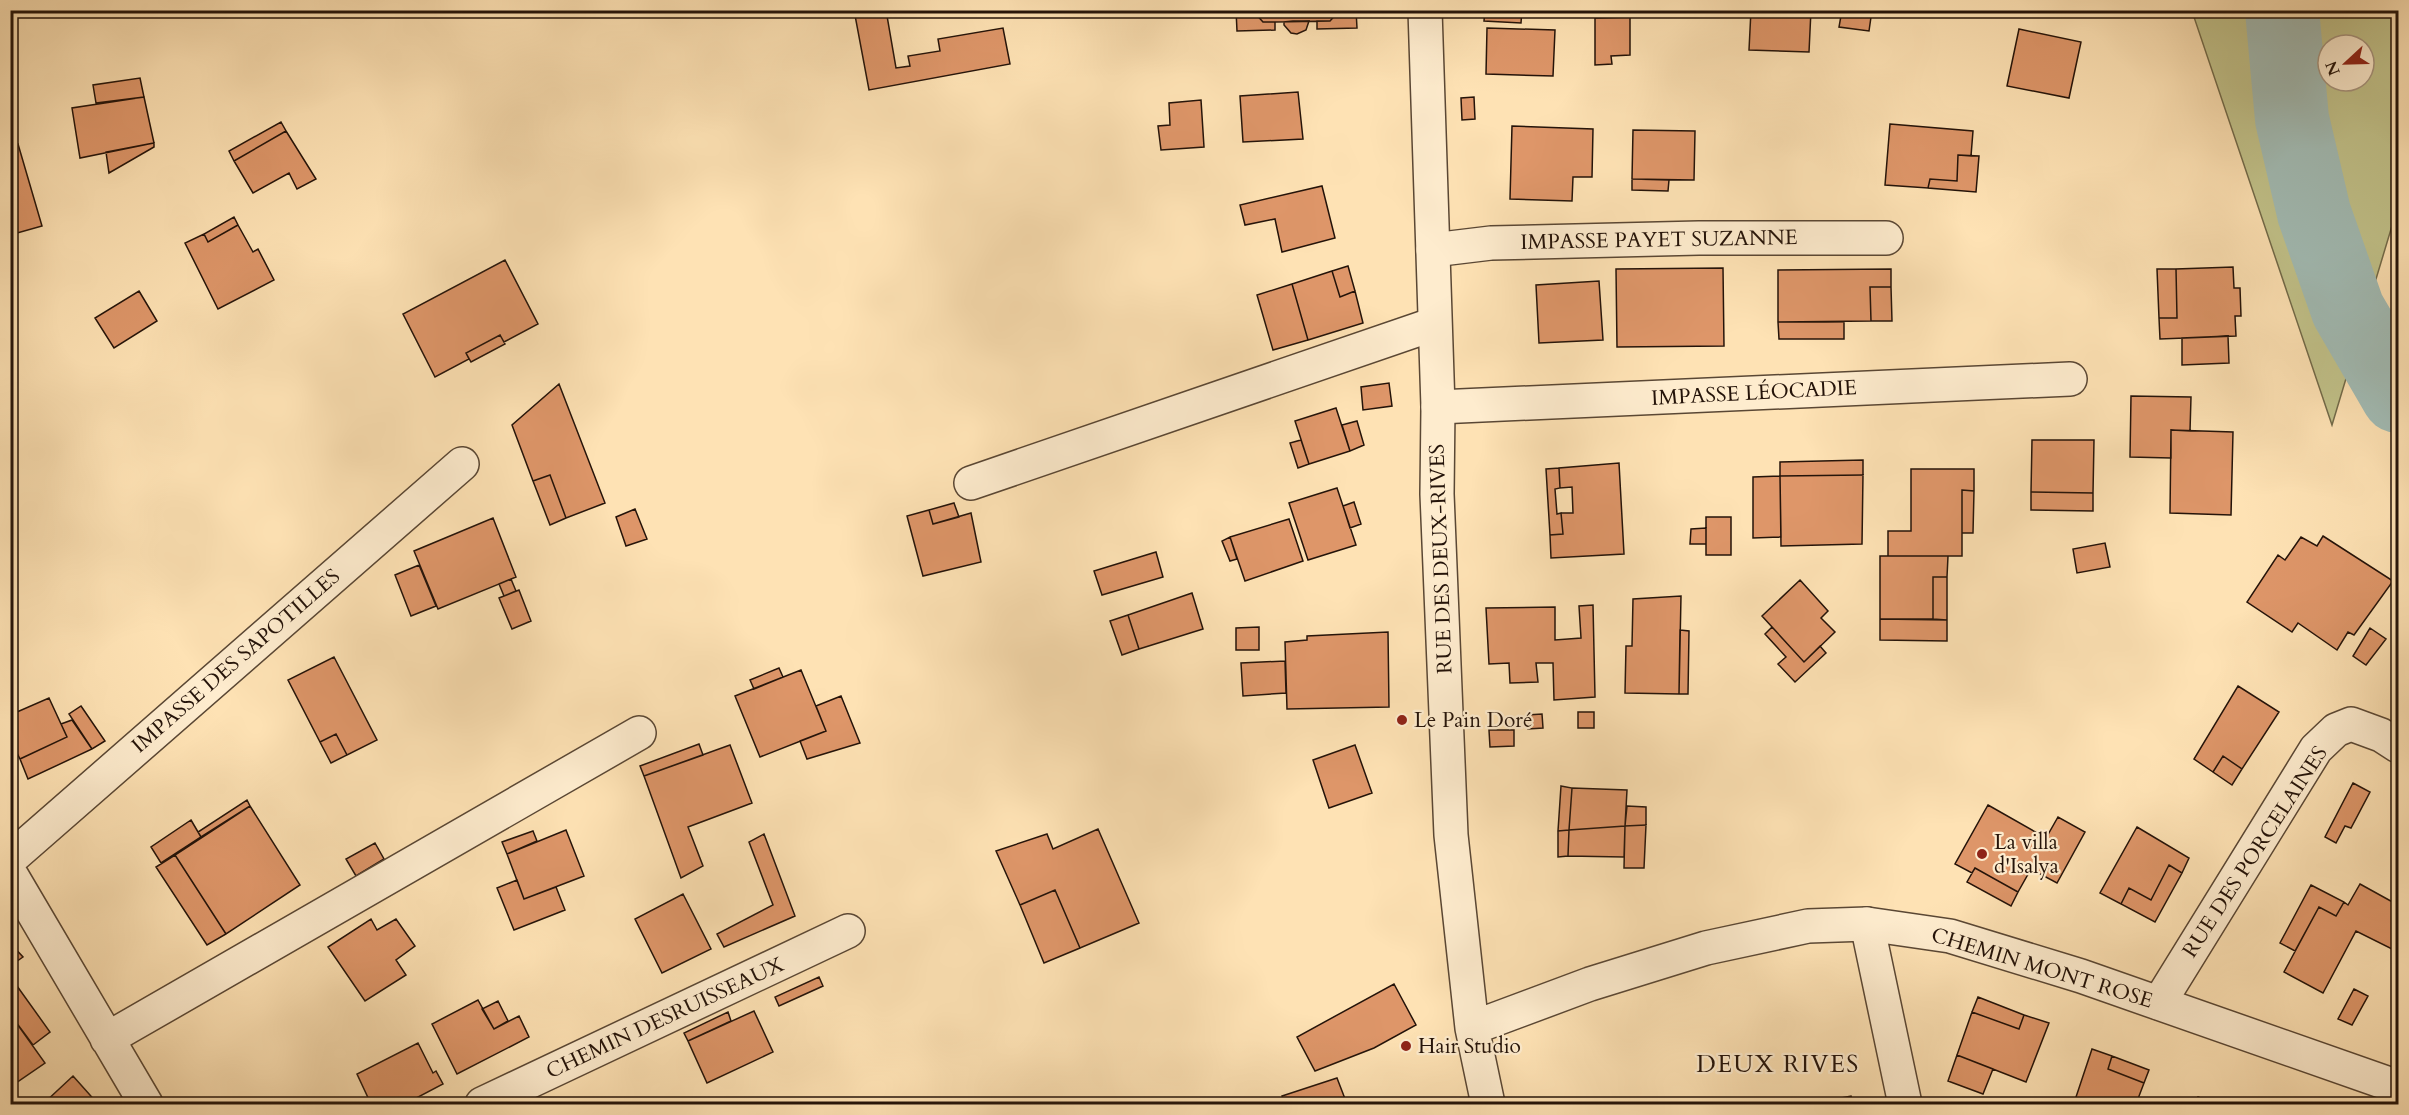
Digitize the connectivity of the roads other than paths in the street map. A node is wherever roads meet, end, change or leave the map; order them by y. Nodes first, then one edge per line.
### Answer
1 (1425, 10) edge
2 (1886, 238) dead end
3 (1433, 250) junction
4 (1434, 324) junction
5 (2070, 379) dead end
6 (1438, 406) junction
7 (462, 464) dead end
8 (971, 483) dead end
9 (639, 732) dead end
10 (2398, 746) edge
11 (10, 859) edge
12 (10, 873) edge
13 (1867, 924) junction
14 (848, 931) dead end
15 (2159, 1003) junction
16 (1472, 1029) junction
17 (107, 1039) junction
18 (2398, 1088) edge
19 (146, 1104) edge
20 (482, 1104) edge
21 (1488, 1104) edge
22 (1905, 1104) edge

1 - 3 street, RUE DES DEUX-RIVES
2 - 3 street, IMPASSE PAYET SUZANNE
3 - 4 street, RUE DES DEUX-RIVES
4 - 6 street, RUE DES DEUX-RIVES
4 - 8 street
5 - 6 street, IMPASSE LÉOCADIE
6 - 16 street, RUE DES DEUX-RIVES
7 - 11 street, IMPASSE DES SAPOTILLES
9 - 17 street
10 - 15 street, RUE DES PORCELAINES
12 - 17 street
13 - 15 street, CHEMIN MONT ROSE
13 - 16 street, CHEMIN MONT ROSE
13 - 22 street
14 - 20 street, CHEMIN DESRUISSEAUX
15 - 18 street, CHEMIN MONT ROSE
16 - 21 street, RUE DES DEUX-RIVES
17 - 19 street

